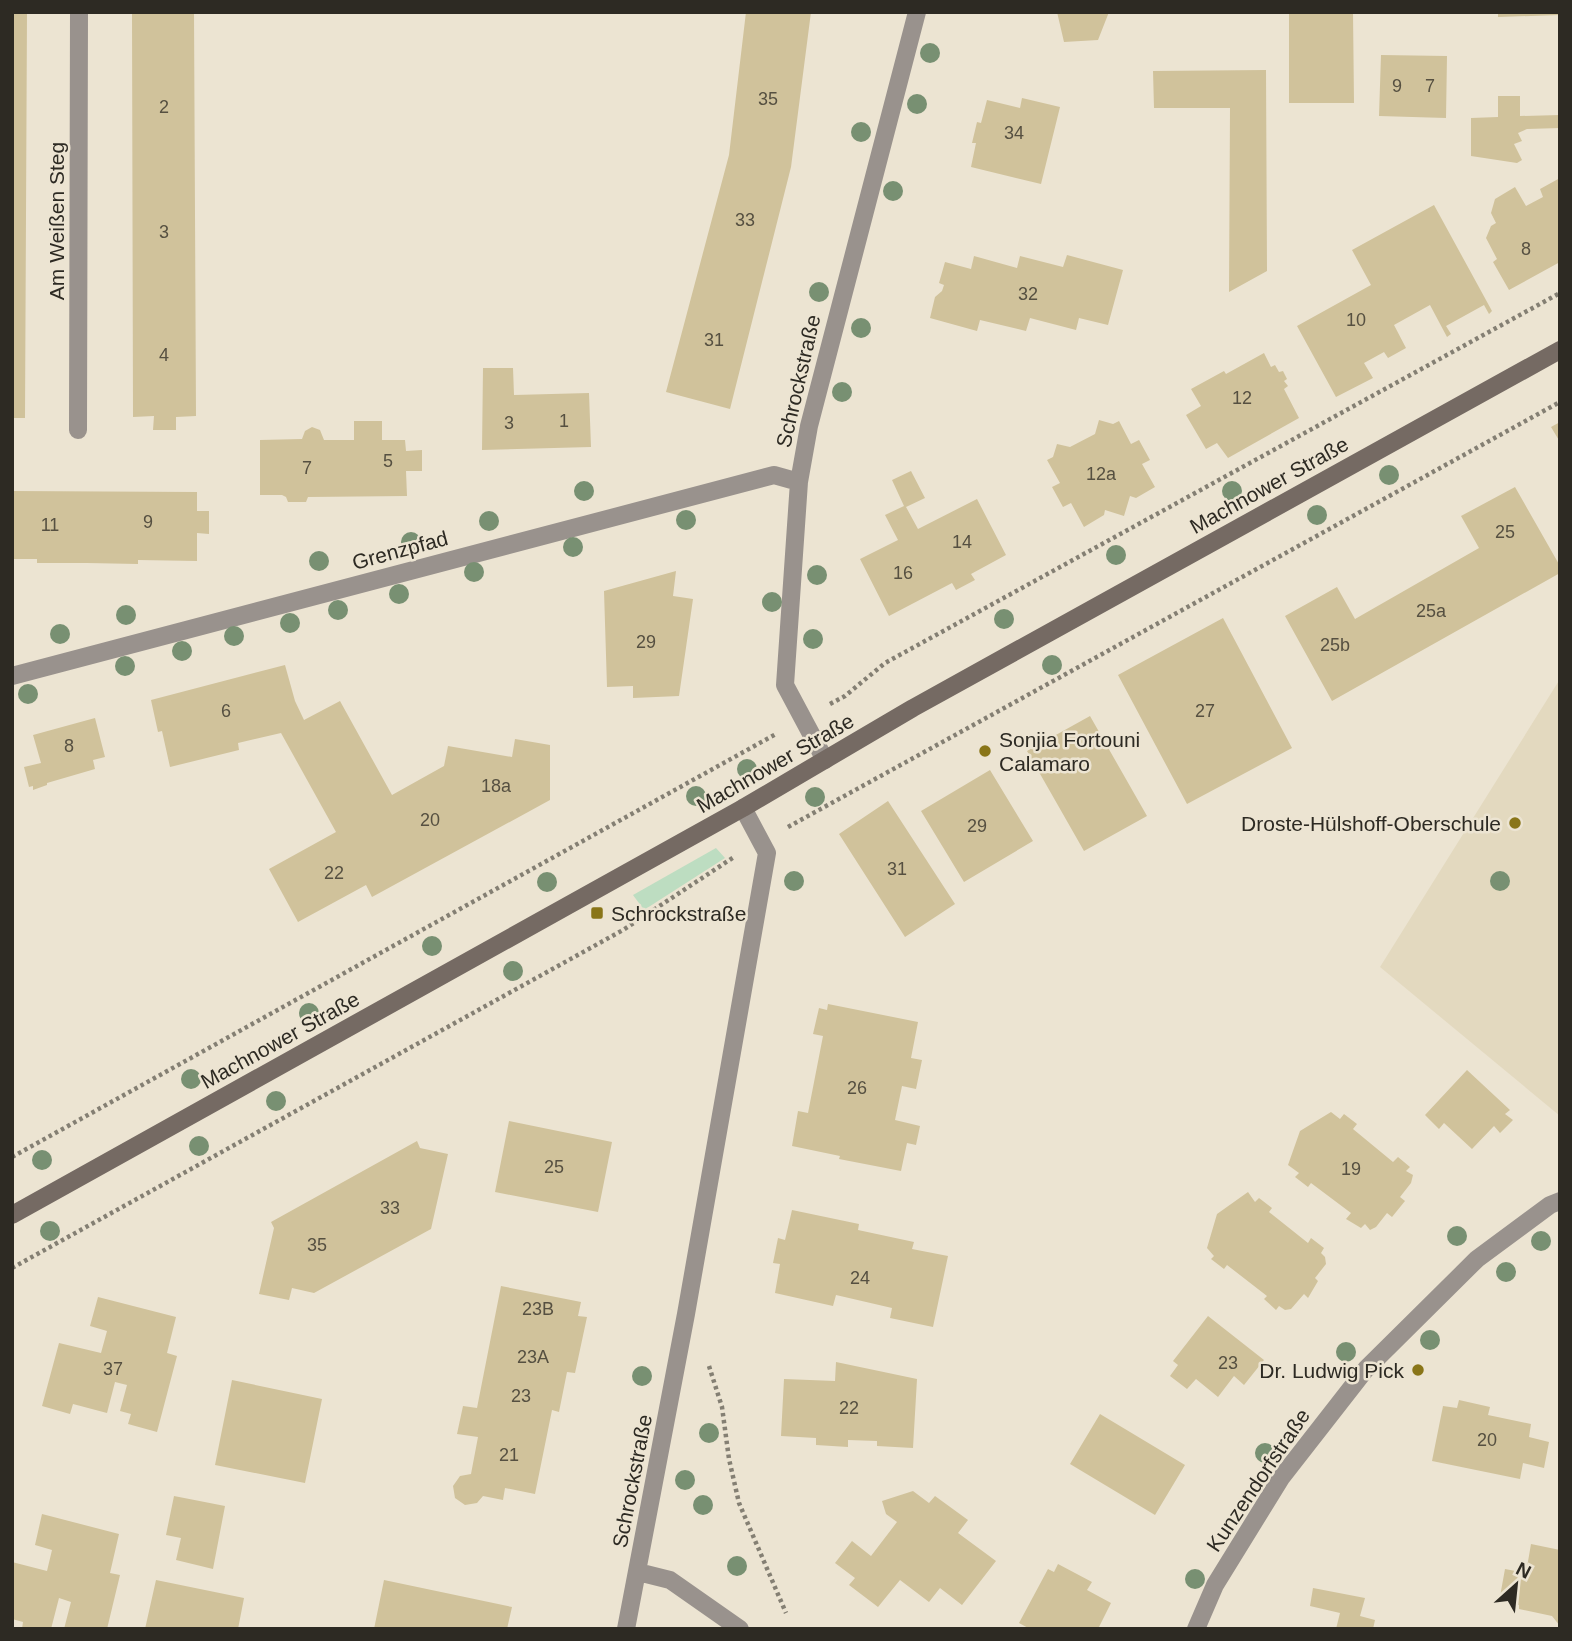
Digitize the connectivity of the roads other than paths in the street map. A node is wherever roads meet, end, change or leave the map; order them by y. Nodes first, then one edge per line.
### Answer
1 (79, 12) edge
2 (917, 12) edge
3 (1560, 350) edge
4 (78, 430) dead end
5 (799, 482) junction
6 (12, 676) edge
7 (825, 760) junction
8 (743, 808) junction
9 (1560, 1201) edge
10 (12, 1215) edge
11 (638, 1572) junction
12 (626, 1629) edge
13 (740, 1629) edge
14 (1196, 1629) edge

1 - 4 street, Am Weißen Steg
2 - 5 street, Schrockstraße
3 - 7 main road, Machnower Straße
5 - 6 street, Grenzpfad
5 - 7 street, Schrockstraße
7 - 8 main road, Machnower Straße
8 - 10 main road, Machnower Straße
8 - 11 street, Schrockstraße
9 - 14 street, Kunzendorfstraße
11 - 12 street, Schrockstraße
11 - 13 street

